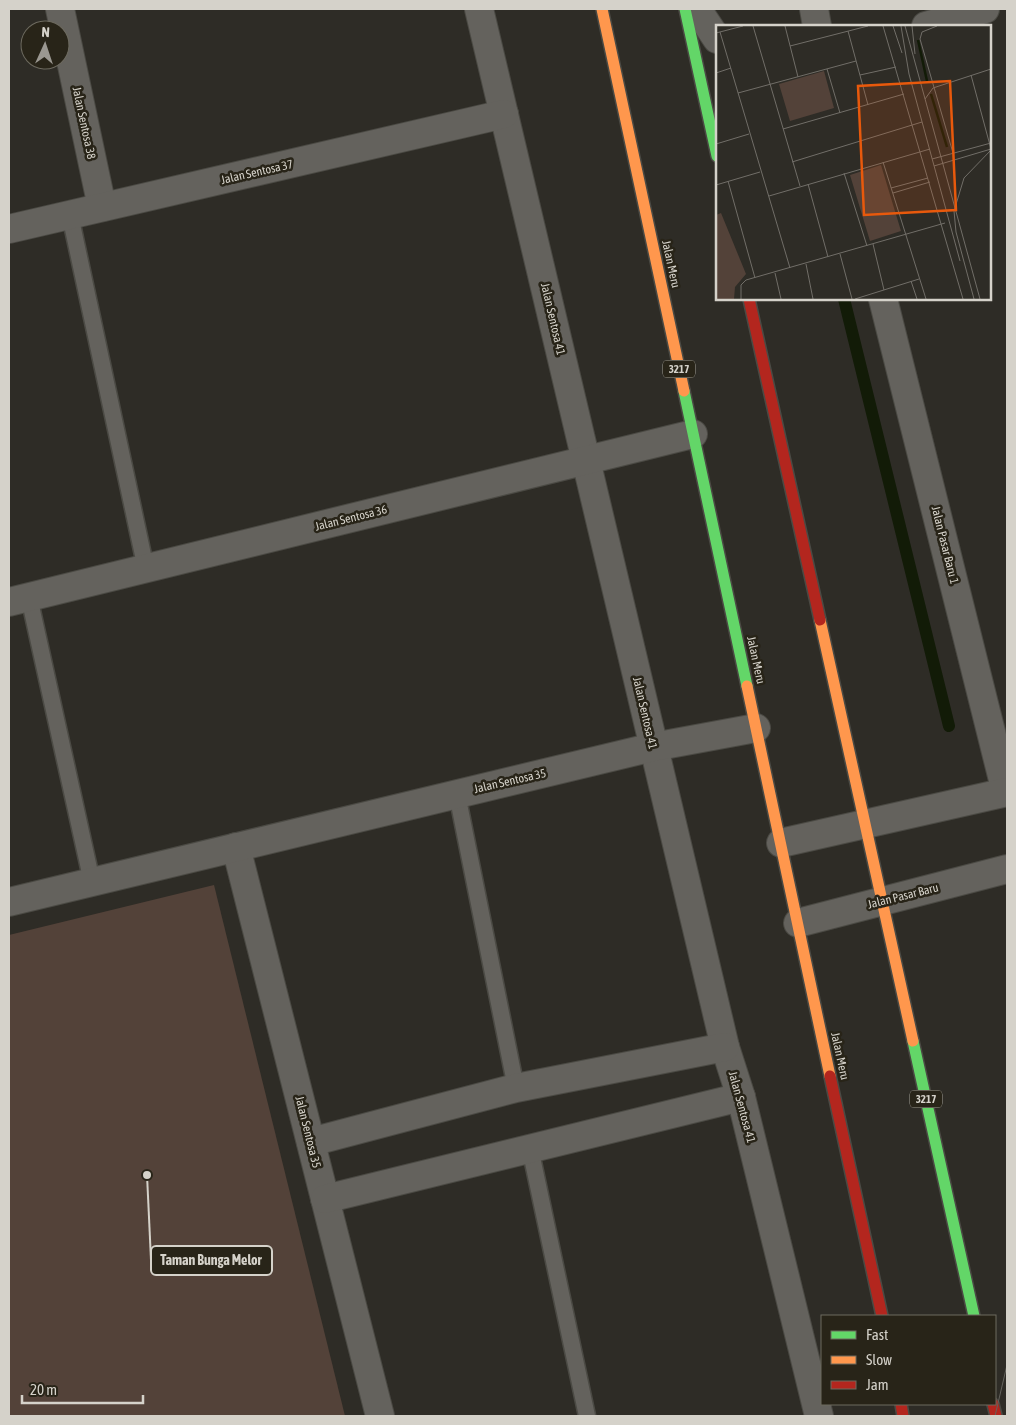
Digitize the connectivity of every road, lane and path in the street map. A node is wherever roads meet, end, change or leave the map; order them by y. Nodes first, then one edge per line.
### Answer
1 (60, 9) edge
2 (479, 9) edge
3 (602, 9) edge
4 (685, 9) edge
5 (697, 9) edge
6 (814, 9) edge
7 (985, 9) edge
8 (817, 25) edge
9 (929, 25) edge
10 (716, 38) edge
11 (504, 114) junction
12 (716, 151) edge
13 (102, 207) junction
14 (70, 215) junction
15 (9, 229) edge
16 (749, 300) edge
17 (884, 300) edge
18 (693, 434) junction
19 (586, 460) junction
20 (146, 569) junction
21 (19, 600) edge
22 (756, 728) junction
23 (653, 747) junction
24 (1007, 792) edge
25 (456, 794) junction
26 (865, 824) junction
27 (781, 843) junction
28 (236, 847) junction
29 (1007, 869) edge
30 (92, 882) junction
31 (882, 901) junction
32 (9, 902) edge
33 (798, 923) junction
34 (725, 1047) junction
35 (516, 1088) junction
36 (741, 1097) junction
37 (311, 1142) junction
38 (530, 1148) junction
39 (325, 1199) junction
40 (882, 1315) edge
41 (974, 1315) edge
42 (380, 1416) edge
43 (588, 1416) edge
44 (819, 1416) edge

1 - 13 street, Jalan Sentosa 38
2 - 11 street, Jalan Sentosa 41
3 - 18 highway, Jalan Meru / 3217
4 - 12 highway
5 - 10 street
6 - 8 street
7 - 9 street
11 - 13 street, Jalan Sentosa 37
11 - 19 street, Jalan Sentosa 41
13 - 14 street, Jalan Sentosa 37
14 - 15 street, Jalan Sentosa 37
14 - 20 lane
16 - 26 highway, 3217
17 - 24 street, Jalan Pasar Baru 1
18 - 19 street, Jalan Sentosa 36
18 - 22 highway, Jalan Meru / 3217
19 - 20 street, Jalan Sentosa 36
19 - 23 street, Jalan Sentosa 41
20 - 21 street, Jalan Sentosa 36
21 - 30 lane
22 - 23 street, Jalan Sentosa 35
22 - 27 highway, Jalan Meru / 3217
23 - 25 street, Jalan Sentosa 35
23 - 34 street, Jalan Sentosa 41
24 - 26 street
25 - 28 street, Jalan Sentosa 35
25 - 35 lane
26 - 27 street
26 - 31 highway, 3217
27 - 33 highway, Jalan Meru / 3217
28 - 30 street, Jalan Sentosa 35
28 - 37 street, Jalan Sentosa 35
29 - 31 street, Jalan Pasar Baru
30 - 32 street, Jalan Sentosa 35
31 - 33 street, Jalan Pasar Baru
31 - 41 highway, 3217
33 - 40 highway, Jalan Meru / 3217
34 - 35 street
34 - 36 street, Jalan Sentosa 41
35 - 37 street
36 - 38 street
36 - 44 street, Jalan Sentosa 41
37 - 39 street, Jalan Sentosa 35
38 - 39 street
38 - 43 lane
39 - 42 street, Jalan Sentosa 35

